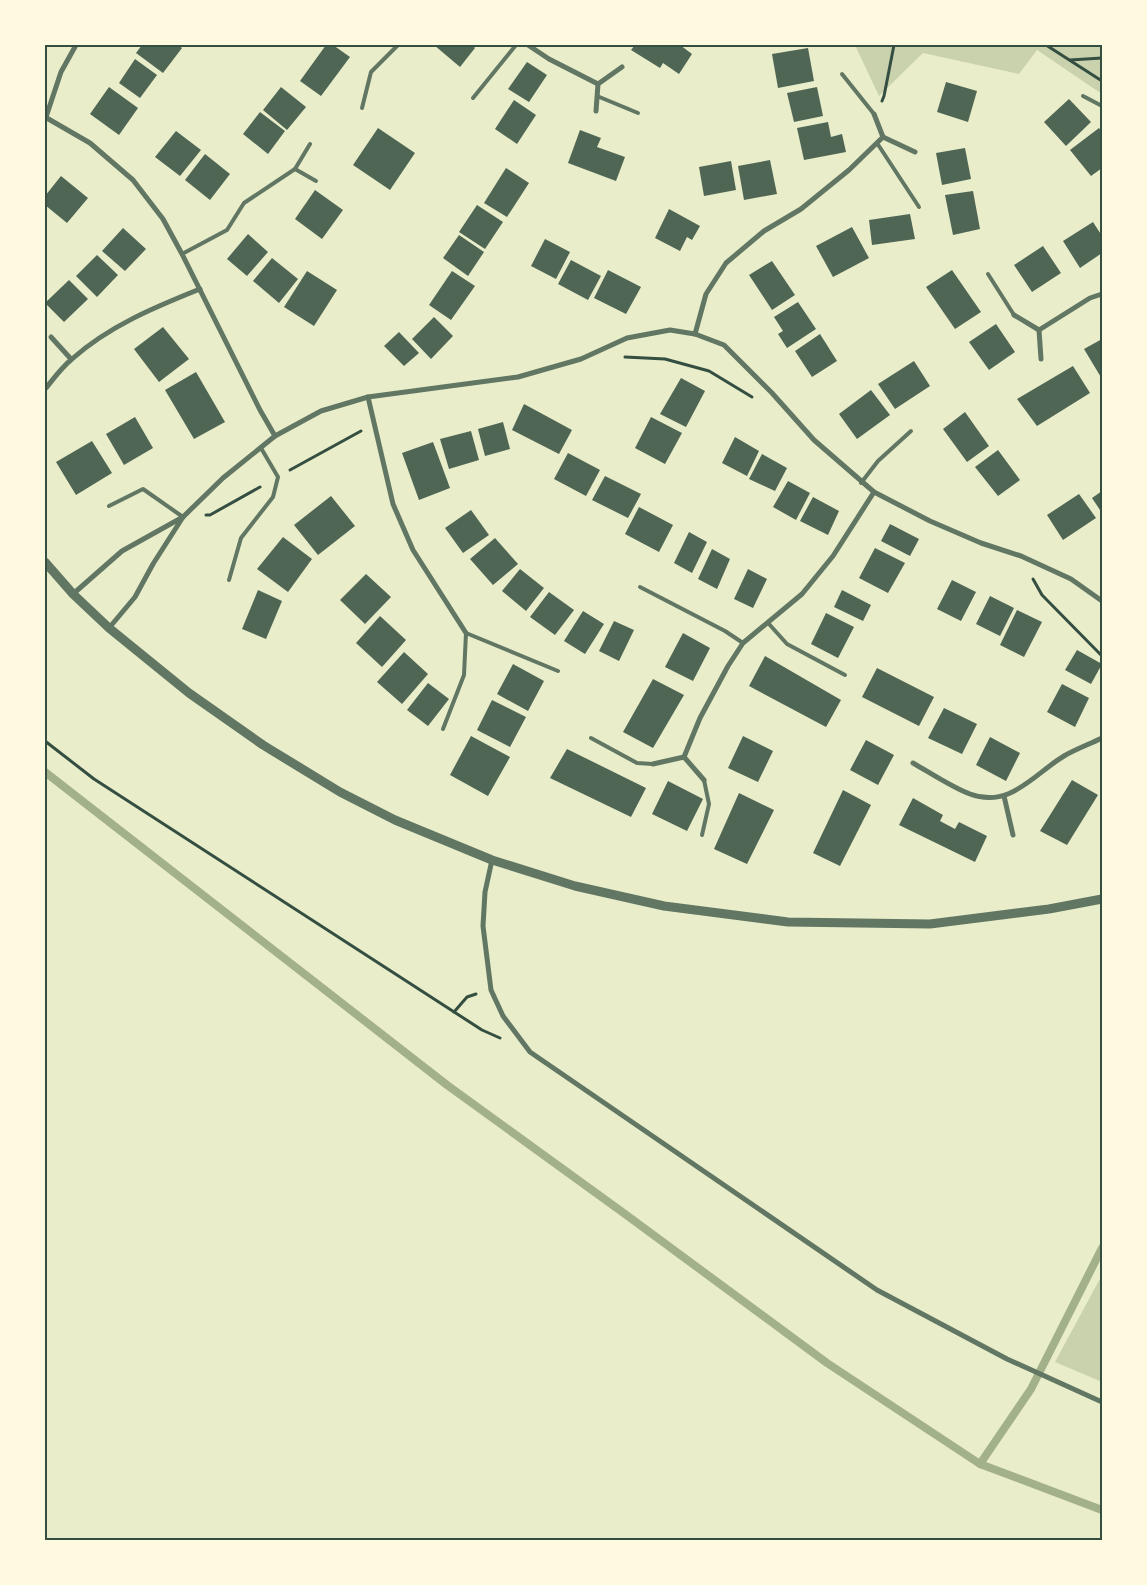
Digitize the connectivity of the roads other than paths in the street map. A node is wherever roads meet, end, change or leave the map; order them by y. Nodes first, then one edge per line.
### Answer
1 (76, 45) edge
2 (398, 45) edge
3 (516, 45) edge
4 (528, 45) edge
5 (622, 67) dead end
6 (842, 74) dead end
7 (598, 84) junction
8 (597, 96) junction
9 (1083, 96) dead end
10 (473, 98) dead end
11 (1102, 106) edge
12 (362, 108) dead end
13 (596, 111) dead end
14 (638, 113) dead end
15 (874, 114) joint
16 (45, 117) edge
17 (882, 137) junction
18 (877, 143) junction
19 (310, 144) dead end
20 (915, 152) dead end
21 (295, 169) junction
22 (316, 181) dead end
23 (919, 206) dead end
24 (182, 254) junction
25 (988, 274) dead end
26 (200, 289) junction
27 (1102, 294) edge
28 (1014, 315) joint
29 (1039, 330) junction
30 (694, 334) junction
31 (51, 337) dead end
32 (71, 359) junction
33 (1042, 359) dead end
34 (46, 389) edge
35 (368, 397) junction
36 (911, 431) dead end
37 (275, 436) junction
38 (261, 448) junction
39 (861, 483) junction
40 (874, 492) junction
41 (109, 506) dead end
42 (183, 517) junction
43 (45, 562) edge
44 (229, 580) dead end
45 (640, 587) dead end
46 (73, 594) junction
47 (1102, 601) edge
48 (769, 624) junction
49 (109, 628) junction
50 (466, 633) junction
51 (743, 643) junction
52 (558, 671) dead end
53 (845, 675) dead end
54 (443, 729) dead end
55 (591, 738) dead end
56 (1102, 738) edge
57 (684, 757) junction
58 (913, 763) dead end
59 (653, 764) joint
60 (704, 780) joint
61 (1004, 796) junction
62 (702, 835) dead end
63 (1013, 835) dead end
64 (492, 860) junction
65 (1102, 899) edge
66 (1102, 1402) edge

1 - 16 street
2 - 12 lane
3 - 10 lane
4 - 7 street
5 - 7 street
6 - 15 lane
7 - 8 street
8 - 13 street
8 - 14 lane
9 - 11 lane
15 - 17 street
16 - 24 street
17 - 18 street
17 - 20 street
18 - 23 lane
18 - 30 street
19 - 21 lane
21 - 22 lane
21 - 24 lane
24 - 26 street
25 - 28 lane
26 - 32 street
26 - 37 street
27 - 29 street
28 - 29 street
29 - 33 street
30 - 35 street
30 - 39 street
31 - 32 street
32 - 34 street
35 - 37 street
35 - 50 street
36 - 39 lane
37 - 38 street
38 - 42 street
38 - 44 lane
39 - 40 street
40 - 47 street
40 - 48 street
41 - 42 lane
42 - 46 street
42 - 49 street
43 - 46 street
45 - 51 lane
46 - 49 street
48 - 51 street
48 - 53 lane
49 - 64 street
50 - 52 lane
50 - 54 lane
51 - 57 street
55 - 59 lane
56 - 61 street
57 - 59 street
57 - 60 street
58 - 61 street
60 - 62 lane
61 - 63 street
64 - 65 street
64 - 66 street

